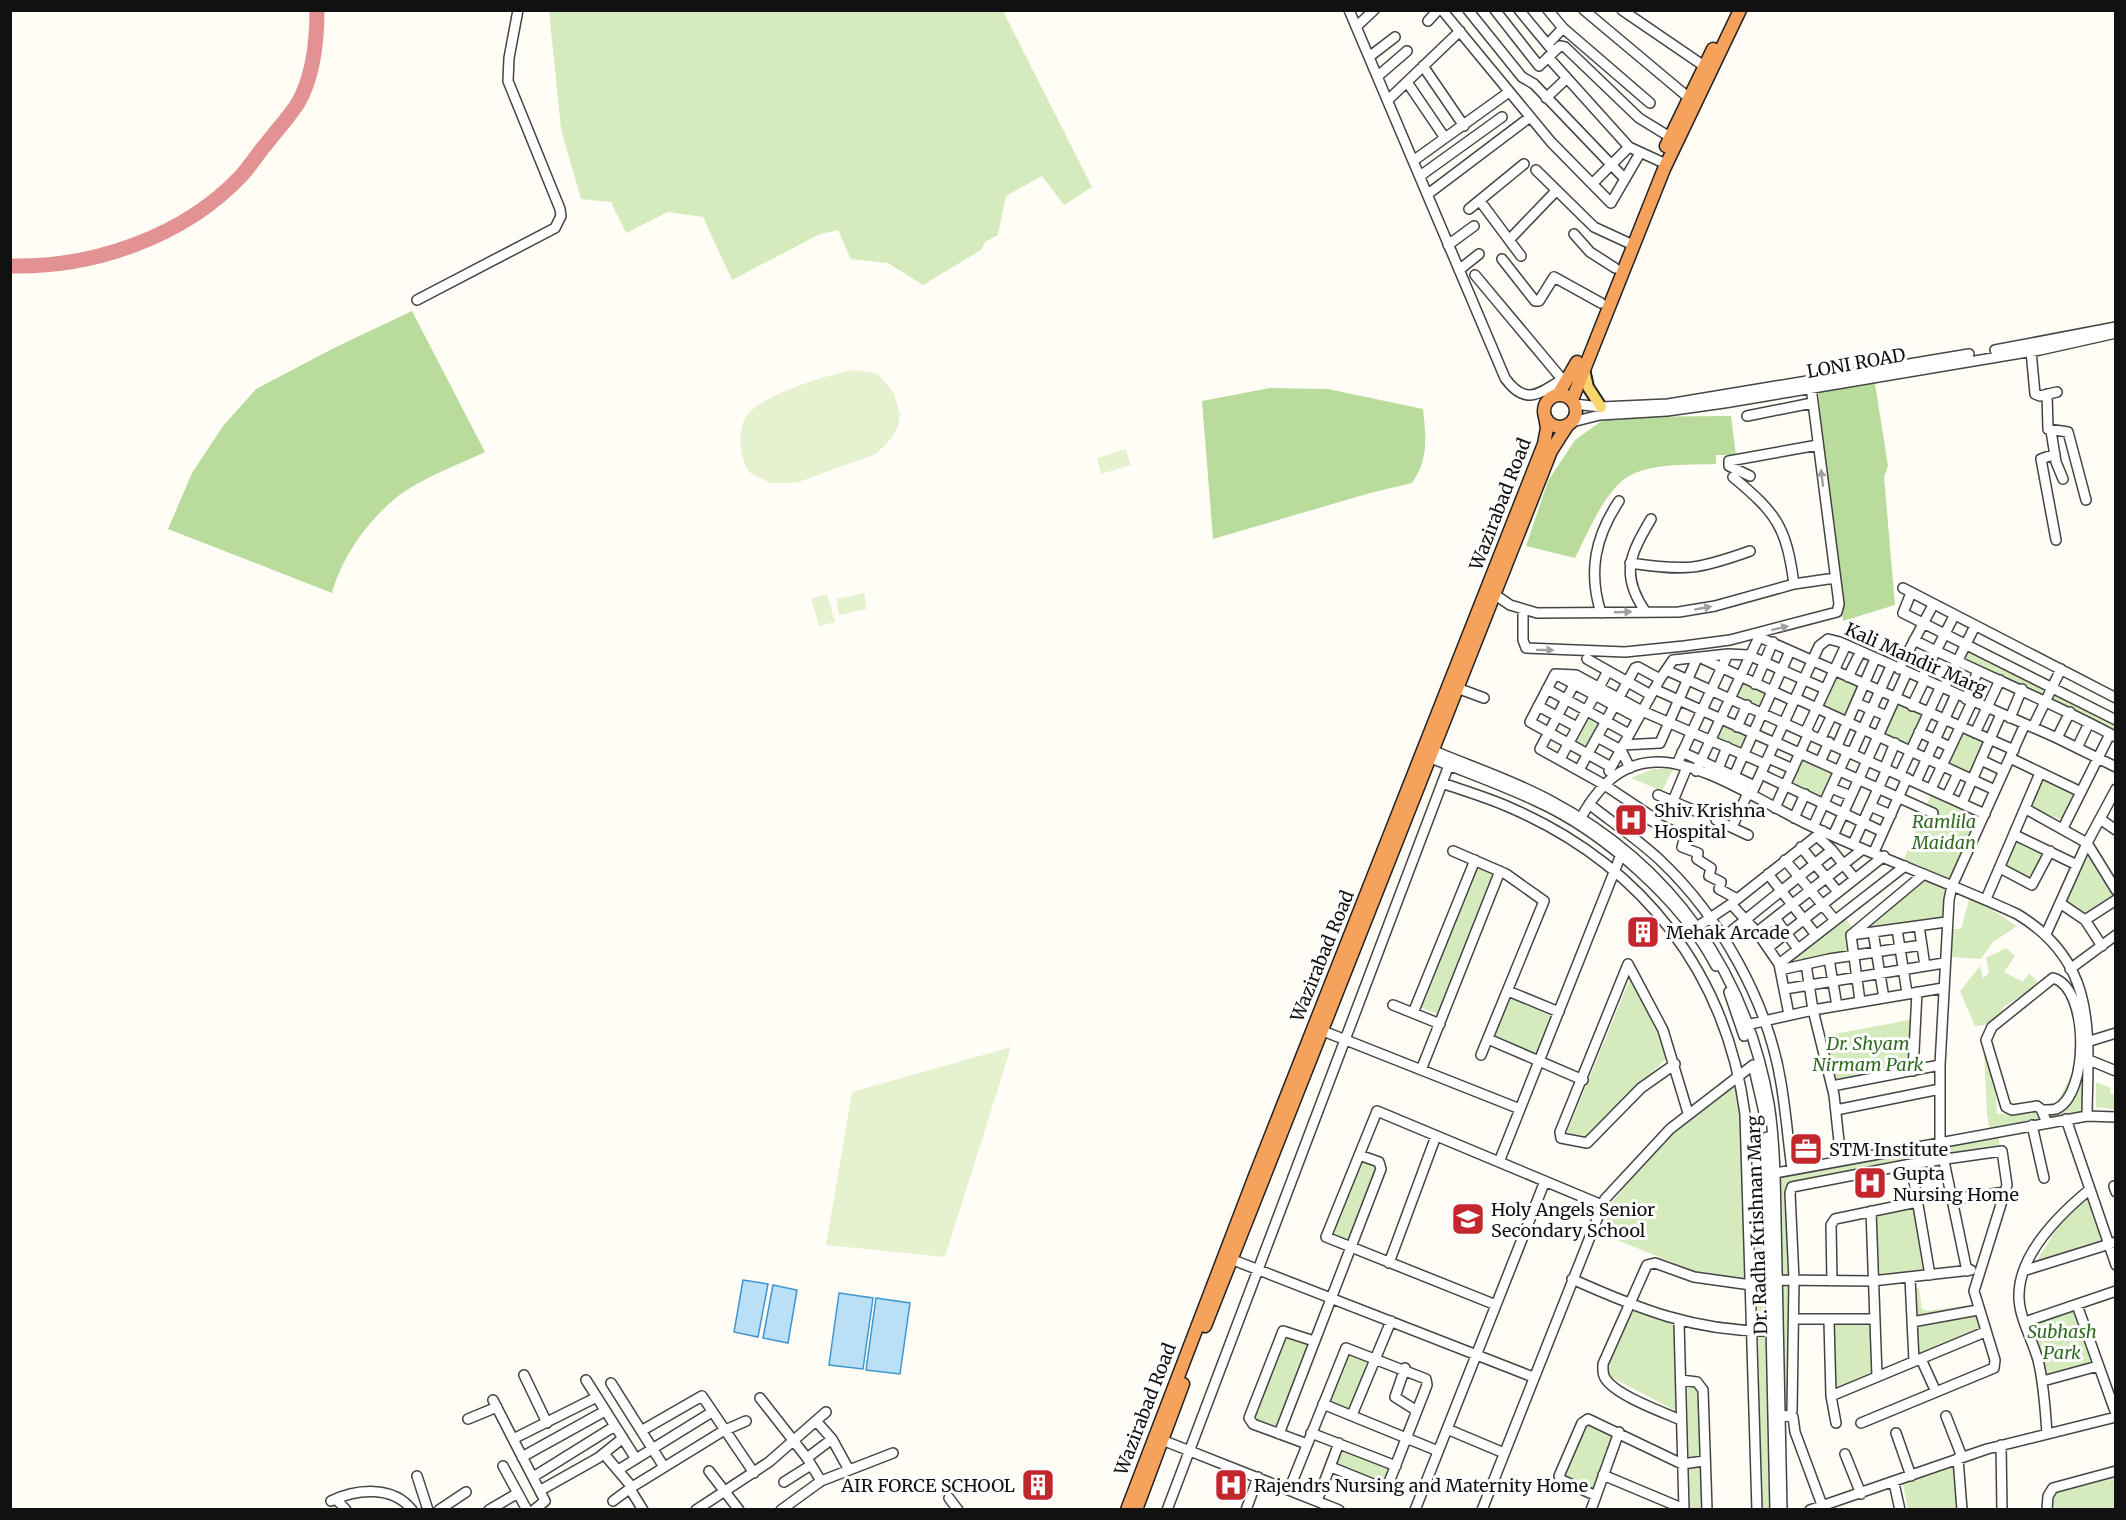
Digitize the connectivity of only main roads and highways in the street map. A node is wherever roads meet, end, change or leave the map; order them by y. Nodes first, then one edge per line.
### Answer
1 (1732, 10) edge
2 (1740, 10) edge
3 (1662, 163) junction
4 (1629, 243) junction
5 (1584, 366) junction
6 (1558, 395) junction
7 (1573, 402) junction
8 (1604, 409) road end
9 (1545, 417) junction
10 (1569, 424) junction
11 (1427, 752) junction
12 (1228, 1258) junction
13 (1127, 1509) edge
14 (1136, 1509) edge

1 - 3 highway
2 - 3 highway
3 - 4 highway
4 - 5 highway
4 - 6 highway
5 - 7 highway
5 - 8 main road
6 - 7 highway
6 - 9 highway
7 - 10 highway
9 - 10 highway
9 - 11 highway, Wazirabad Road
10 - 11 highway, Wazirabad Road
11 - 12 highway, Wazirabad Road
11 - 12 highway, Wazirabad Road
12 - 13 highway, Wazirabad Road
12 - 14 highway, Wazirabad Road

